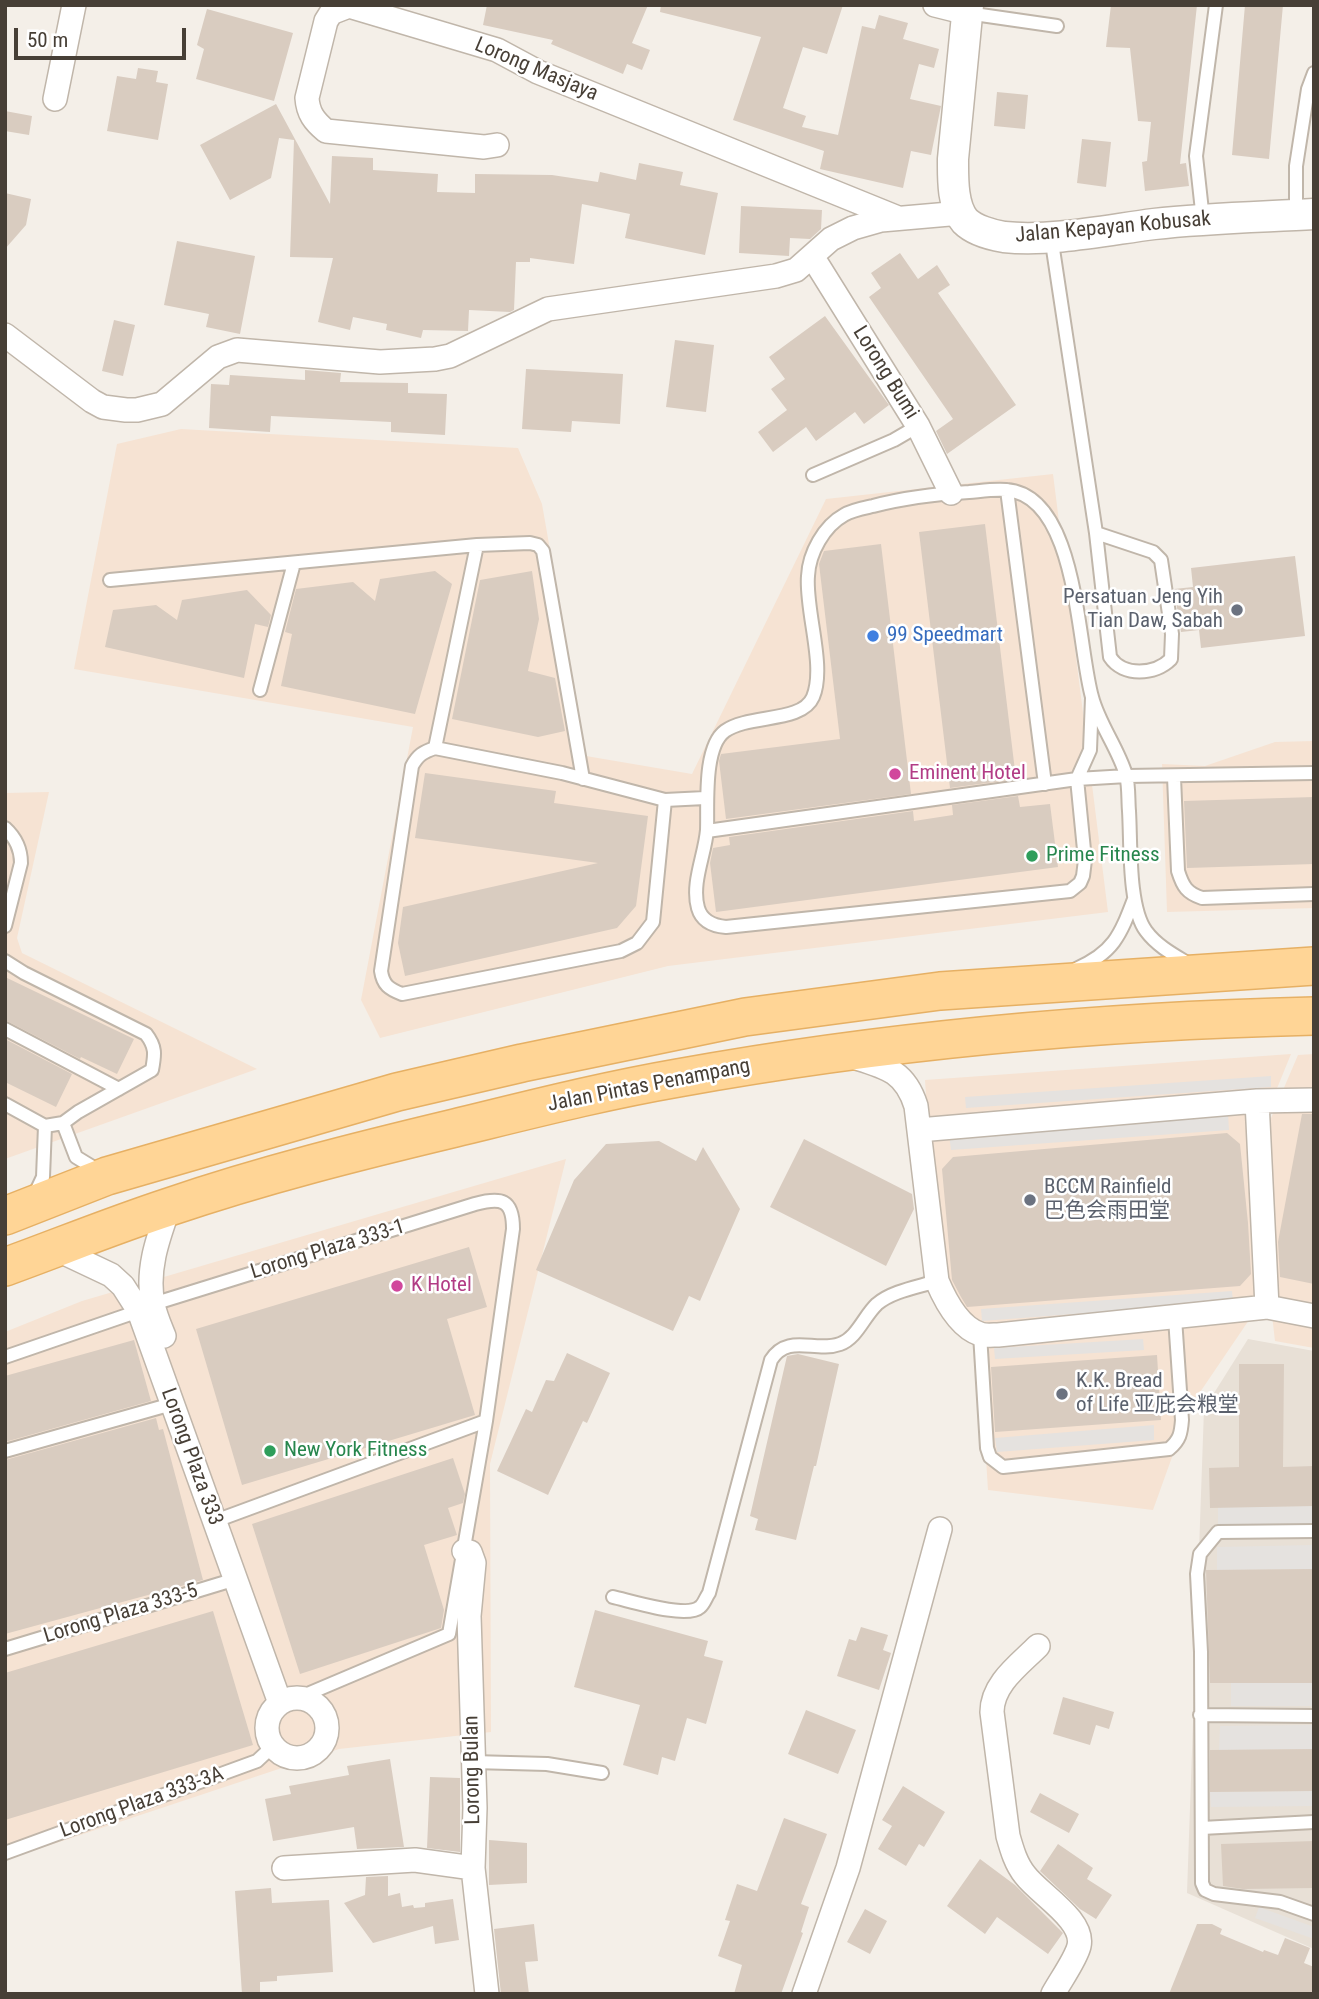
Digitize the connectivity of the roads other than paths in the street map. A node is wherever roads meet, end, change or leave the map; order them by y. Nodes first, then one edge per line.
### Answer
1 (74, 5) edge
2 (935, 5) edge
3 (1216, 5) edge
4 (968, 9) edge
5 (1057, 26) dead end
6 (1314, 73) edge
7 (55, 99) dead end
8 (498, 145) dead end
9 (961, 213) junction
10 (1305, 215) edge
11 (899, 218) junction
12 (1203, 220) junction
13 (1051, 236) junction
14 (812, 256) junction
15 (5, 335) edge
16 (918, 426) junction
17 (813, 475) dead end
18 (1007, 490) junction
19 (951, 493) junction
20 (1096, 533) junction
21 (477, 545) junction
22 (295, 564) junction
23 (110, 580) dead end
24 (260, 690) dead end
25 (1092, 698) junction
26 (435, 748) junction
27 (1314, 773) edge
28 (1127, 776) junction
29 (1174, 777) junction
30 (583, 779) junction
31 (1077, 779) junction
32 (1045, 784) junction
33 (705, 797) junction
34 (665, 800) junction
35 (5, 828) edge
36 (707, 831) junction
37 (1314, 894) edge
38 (1134, 899) junction
39 (5, 926) edge
40 (5, 961) edge
41 (1314, 966) edge
42 (1205, 973) junction
43 (1043, 984) junction
44 (1314, 1016) edge
45 (5, 1029) edge
46 (837, 1052) junction
47 (119, 1088) junction
48 (1314, 1100) edge
49 (1257, 1101) junction
50 (5, 1104) edge
51 (63, 1123) junction
52 (45, 1126) junction
53 (919, 1130) junction
54 (107, 1176) junction
55 (169, 1207) junction
56 (17, 1211) edge
57 (56, 1248) junction
58 (5, 1267) edge
59 (937, 1281) junction
60 (1267, 1307) junction
61 (146, 1308) junction
62 (1314, 1316) edge
63 (1175, 1318) junction
64 (980, 1334) junction
65 (5, 1357) edge
66 (172, 1404) junction
67 (486, 1421) junction
68 (5, 1451) edge
69 (226, 1517) junction
70 (940, 1529) dead end
71 (1314, 1531) edge
72 (464, 1551) junction
73 (236, 1579) junction
74 (613, 1597) dead end
75 (1038, 1646) dead end
76 (5, 1649) edge
77 (289, 1700) junction
78 (1200, 1714) junction
79 (1314, 1716) edge
80 (273, 1746) junction
81 (473, 1762) junction
82 (602, 1773) dead end
83 (1314, 1822) edge
84 (1202, 1828) junction
85 (5, 1853) edge
86 (284, 1868) dead end
87 (473, 1868) junction
88 (1314, 1914) edge
89 (487, 1994) edge
90 (804, 1994) edge
91 (1054, 1994) edge

1 - 7 street
2 - 4 street
3 - 12 lane
4 - 5 lane
4 - 9 street
6 - 10 lane
8 - 11 street, Lorong Masjaya
9 - 11 street, Lorong Masjaya
9 - 13 street, Jalan Kepayan Kobusak
10 - 12 street, Jalan Kepayan Kobusak
11 - 14 street, Lorong Masjaya
12 - 13 street, Jalan Kepayan Kobusak
13 - 20 lane
14 - 15 street, Lorong Masjaya
14 - 16 street, Lorong Bumi
16 - 17 lane
16 - 19 street, Lorong Bumi
18 - 19 lane
18 - 25 lane
18 - 32 lane
19 - 33 lane
20 - 20 lane
21 - 22 lane
21 - 26 lane
21 - 30 lane
22 - 23 lane
22 - 24 lane
25 - 28 lane
25 - 31 lane
26 - 30 lane
26 - 34 lane
27 - 29 lane
28 - 29 lane
28 - 31 lane
28 - 38 lane
29 - 37 lane
30 - 34 lane
31 - 32 lane
31 - 36 lane
32 - 36 lane
33 - 34 lane
33 - 36 lane
35 - 39 lane
38 - 42 lane
38 - 43 lane
40 - 47 lane
41 - 42 main road
42 - 43 main road
43 - 54 main road
44 - 46 main road, Jalan Pintas Penampang
45 - 47 lane
46 - 53 street
46 - 55 main road, Jalan Pintas Penampang
47 - 51 lane
48 - 49 street
49 - 53 street
49 - 60 street
50 - 52 lane
51 - 52 lane
51 - 54 lane
52 - 56 lane
53 - 59 street
54 - 56 main road
55 - 57 main road, Jalan Pintas Penampang
55 - 61 street, Lorong Plaza 333
57 - 58 main road, Jalan Pintas Penampang
57 - 61 street, Lorong Plaza 333
59 - 64 street
59 - 74 lane
60 - 62 street
60 - 63 street
61 - 65 lane, Lorong Plaza 333-1
61 - 66 street, Lorong Plaza 333
61 - 67 lane, Lorong Plaza 333-1
61 - 69 street, Lorong Plaza 333
63 - 64 street
63 - 64 lane
66 - 68 lane
66 - 73 street, Lorong Plaza 333
67 - 69 lane
67 - 72 lane
69 - 77 street, Lorong Plaza 333
70 - 90 street
71 - 78 lane
72 - 77 lane
72 - 81 street, Lorong Bulan
73 - 76 lane, Lorong Plaza 333-5
73 - 77 street, Lorong Plaza 333
75 - 91 street
77 - 80 street
77 - 80 street
78 - 79 lane
78 - 84 lane
80 - 85 lane, Lorong Plaza 333-3A
81 - 82 lane
81 - 87 street, Lorong Bulan
83 - 84 lane
84 - 88 lane
86 - 87 street
87 - 89 street, Lorong Bulan

